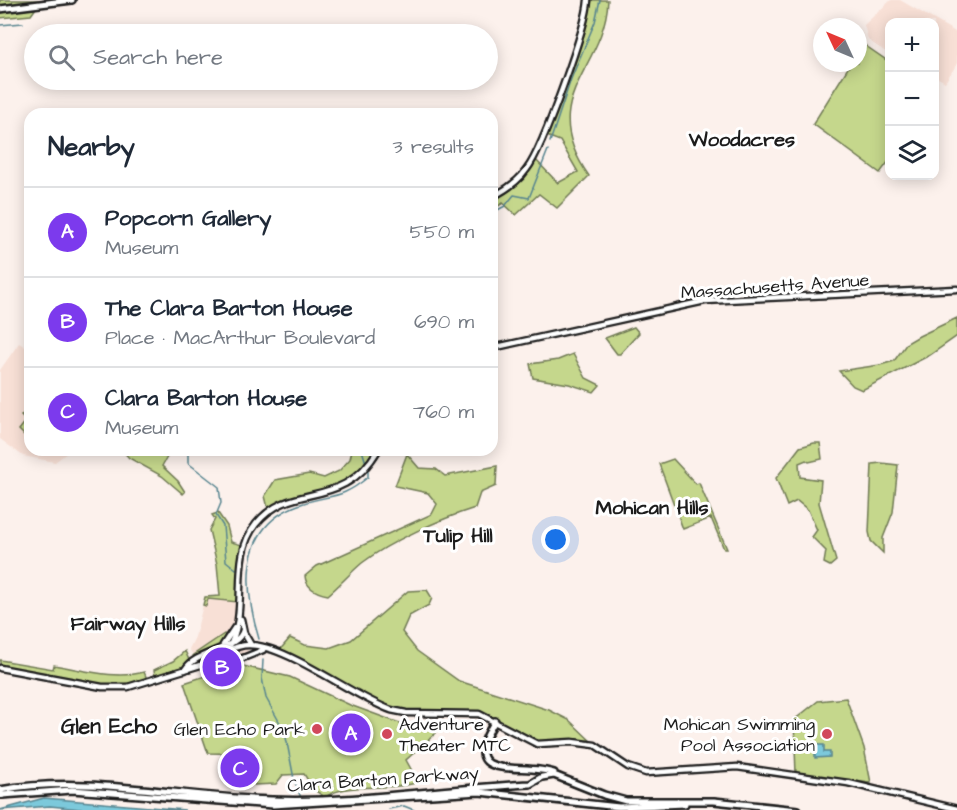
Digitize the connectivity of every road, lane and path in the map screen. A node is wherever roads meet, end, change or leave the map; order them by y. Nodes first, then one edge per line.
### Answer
1 (72, 0) edge
2 (588, 0) edge
3 (0, 9) edge
4 (498, 194) edge
5 (957, 289) edge
6 (498, 347) edge
7 (374, 456) edge
8 (240, 613) junction
9 (243, 630) junction
10 (232, 642) junction
11 (251, 645) junction
12 (222, 646) junction
13 (269, 649) junction
14 (227, 651) junction
15 (247, 656) junction
16 (231, 661) junction
17 (207, 663) junction
18 (0, 668) edge
19 (184, 670) junction
20 (495, 722) junction
21 (522, 770) junction
22 (561, 776) junction
23 (525, 784) junction
24 (594, 791) junction
25 (479, 792) junction
26 (0, 794) edge
27 (416, 796) junction
28 (451, 796) dead end
29 (426, 797) dead end
30 (726, 803) junction
31 (593, 805) junction
32 (798, 810) edge
33 (957, 810) edge

1 - 3 main road
2 - 4 main road
5 - 6 main road, Massachusetts Avenue
7 - 8 main road
8 - 9 main road
8 - 10 main road
8 - 12 main road
9 - 10 main road
9 - 11 main road
10 - 12 main road
10 - 14 main road
11 - 13 main road
11 - 14 main road
11 - 15 main road
12 - 19 main road
13 - 15 main road
13 - 20 main road
14 - 16 main road
14 - 17 main road
15 - 16 main road
16 - 17 main road
17 - 19 main road
18 - 19 main road
20 - 21 main road
20 - 33 main road
21 - 22 main road
21 - 23 main road
22 - 23 main road, Clara Barton Parkway
22 - 24 main road, Clara Barton Parkway
23 - 26 main road, Clara Barton Parkway
24 - 30 main road, Clara Barton Parkway
24 - 31 main road
25 - 27 main road, Clara Barton Parkway
25 - 28 main road
25 - 31 main road, Clara Barton Parkway
26 - 27 main road, Clara Barton Parkway
27 - 29 main road
30 - 31 main road, Clara Barton Parkway
30 - 32 main road, Clara Barton Parkway

